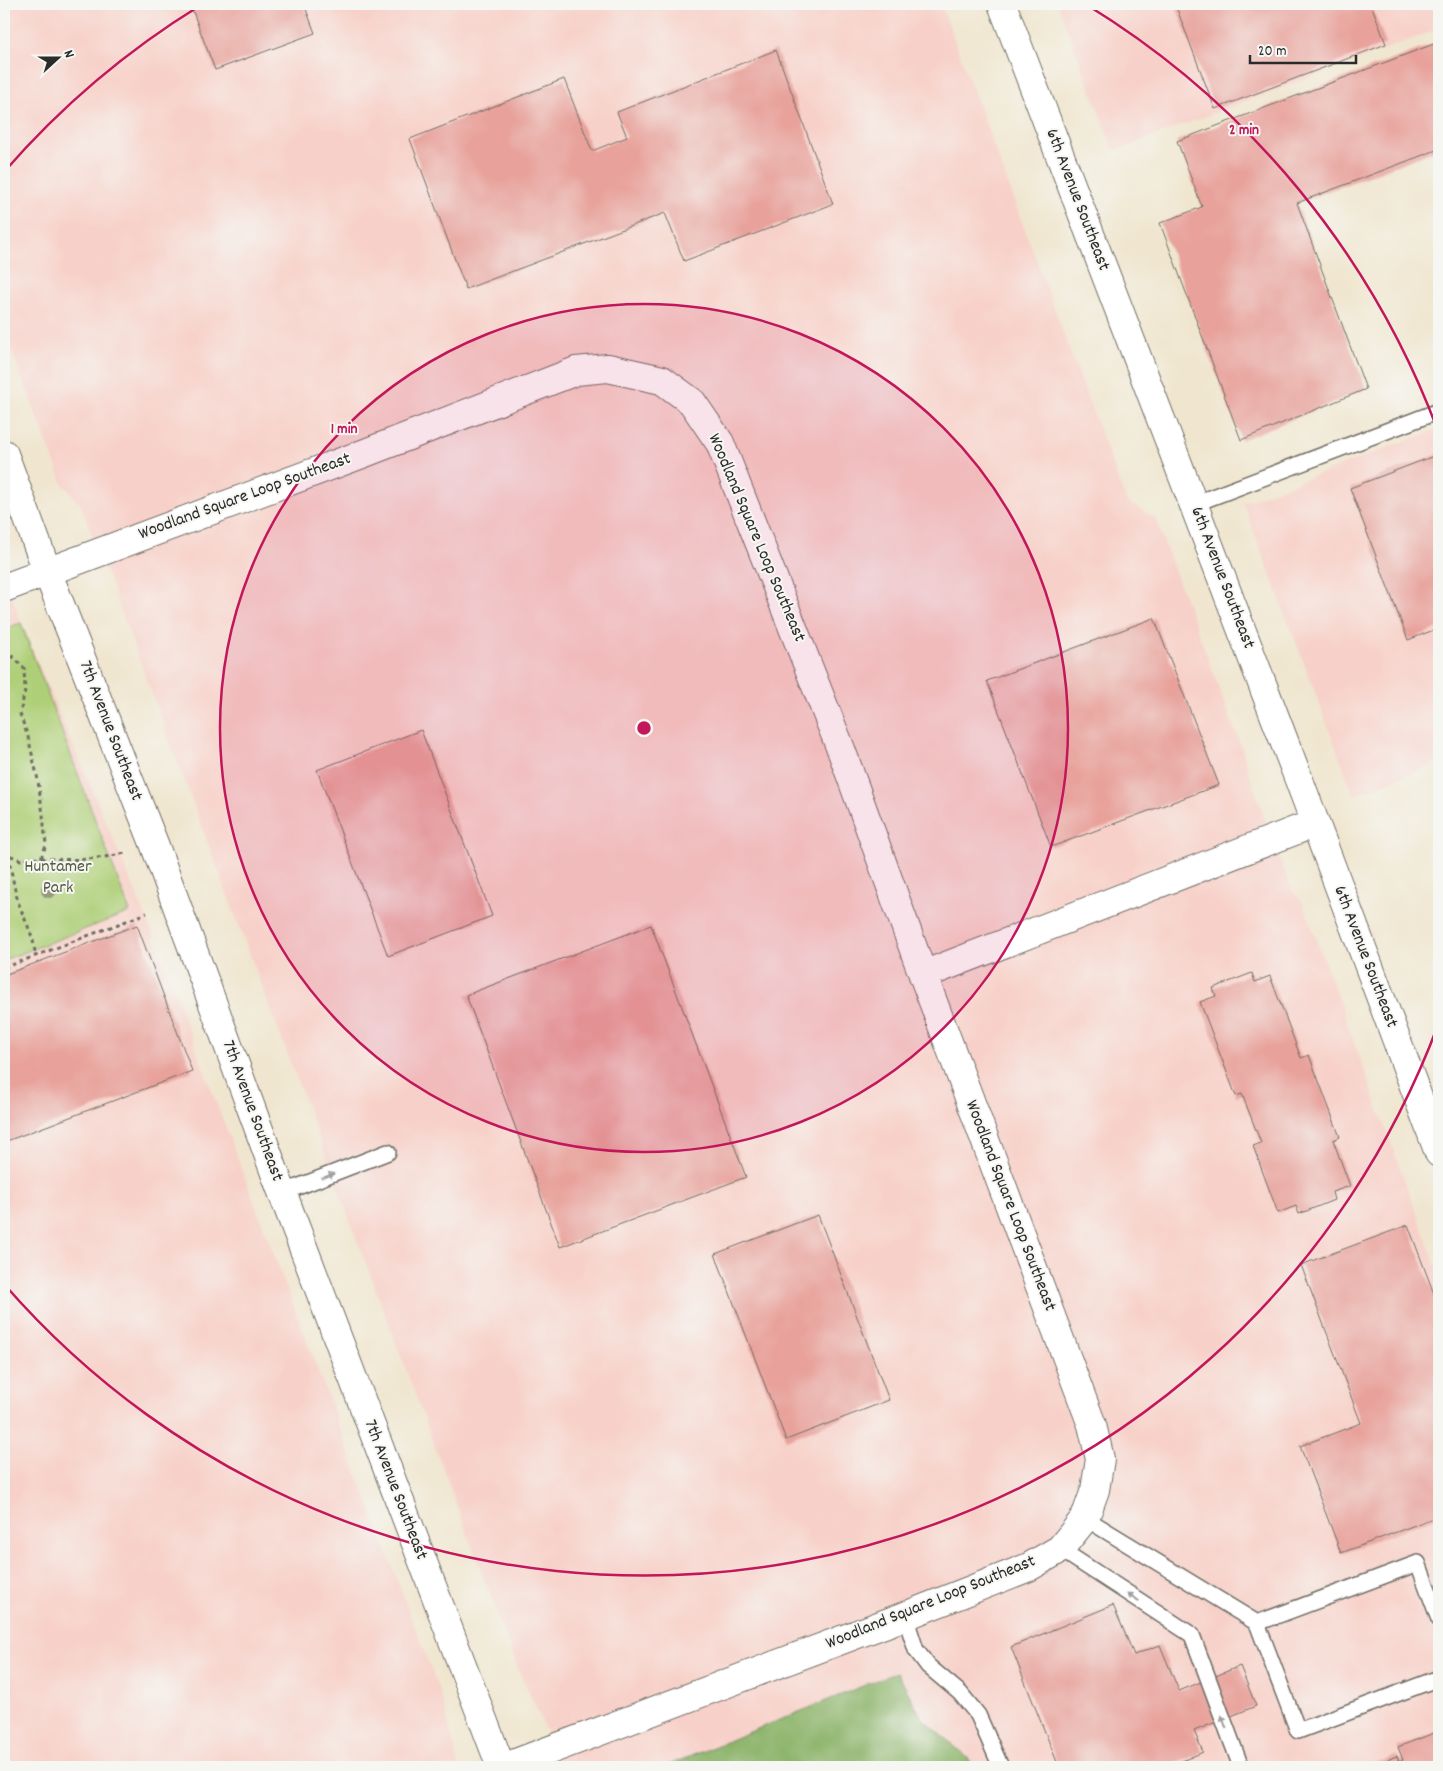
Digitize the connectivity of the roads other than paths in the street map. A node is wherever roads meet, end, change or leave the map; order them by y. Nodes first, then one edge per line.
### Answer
1 (1002, 4) edge
2 (1439, 411) edge
3 (4, 454) edge
4 (1194, 504) junction
5 (47, 570) junction
6 (4, 588) edge
7 (1315, 823) junction
8 (923, 975) junction
9 (388, 1152) dead end
10 (1439, 1153) edge
11 (282, 1193) junction
12 (1085, 1518) junction
13 (1060, 1550) junction
14 (905, 1616) junction
15 (1439, 1619) edge
16 (1257, 1623) junction
17 (1439, 1678) edge
18 (503, 1767) edge
19 (1001, 1767) edge
20 (1241, 1767) edge

1 - 4 street, 6th Avenue Southeast
2 - 4 lane
3 - 5 street, 7th Avenue Southeast
4 - 7 street, 6th Avenue Southeast
5 - 6 street, Woodland Square Loop Southeast
5 - 8 street, Woodland Square Loop Southeast
5 - 11 street, 7th Avenue Southeast
7 - 8 street
7 - 10 street, 6th Avenue Southeast
8 - 12 street, Woodland Square Loop Southeast
11 -> 9 lane
11 - 18 street, 7th Avenue Southeast
12 - 13 street, Woodland Square Loop Southeast
12 - 16 lane
13 - 14 street, Woodland Square Loop Southeast
20 -> 13 lane
14 - 18 street, Woodland Square Loop Southeast
14 - 19 lane
15 - 16 lane
16 - 17 lane

